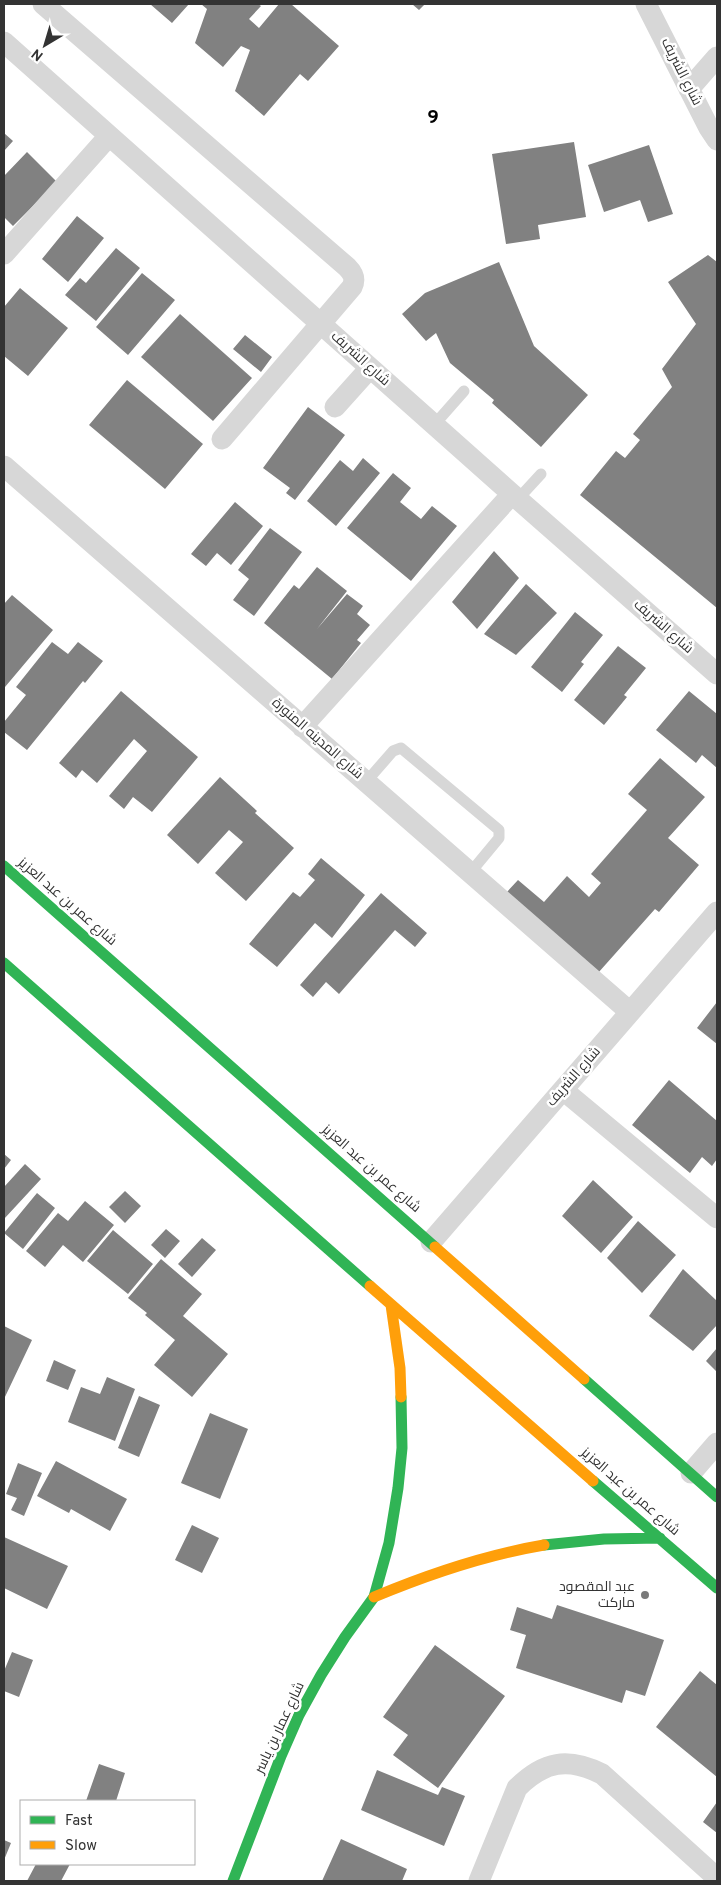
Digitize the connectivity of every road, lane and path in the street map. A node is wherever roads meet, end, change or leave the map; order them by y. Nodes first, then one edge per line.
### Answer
1 (43, 4) edge
2 (646, 4) edge
3 (4, 42) edge
4 (717, 57) edge
5 (689, 89) junction
6 (109, 136) junction
7 (717, 140) edge
8 (4, 254) edge
9 (320, 324) junction
10 (370, 368) junction
11 (464, 391) dead end
12 (336, 407) dead end
13 (434, 425) junction
14 (222, 438) dead end
15 (4, 466) edge
16 (541, 474) dead end
17 (515, 497) junction
18 (717, 674) edge
19 (302, 727) junction
20 (366, 782) junction
21 (4, 866) edge
22 (470, 873) junction
23 (717, 912) edge
24 (4, 963) edge
25 (630, 1012) junction
26 (563, 1090) junction
27 (717, 1218) edge
28 (431, 1242) junction
29 (391, 1305) junction
30 (717, 1443) edge
31 (691, 1473) junction
32 (717, 1497) edge
33 (660, 1538) junction
34 (717, 1588) edge
35 (374, 1598) junction
36 (717, 1878) edge
37 (233, 1881) edge
38 (479, 1881) edge

1 - 9 street
2 - 5 street, شارع الشريف
3 - 6 street, شارع الشريف
4 - 5 street
5 - 7 street, شارع الشريف
6 - 8 street
6 - 9 street, شارع الشريف
9 - 10 street, شارع الشريف
9 - 14 street
10 - 12 street
10 - 13 street, شارع الشريف
11 - 13 lane
13 - 17 street, شارع الشريف
15 - 19 street, شارع المدينه المنورة
16 - 17 lane
17 - 18 street, شارع الشريف
17 - 19 street
19 - 20 street, شارع المدينه المنورة
20 - 22 street, شارع المدينه المنورة
20 - 22 lane
21 - 28 street, شارع عمر بن عبد العزيز
22 - 25 street, شارع المدينه المنورة
23 - 25 street, شارع الشريف
24 - 29 street, شارع عمر بن عبد العزيز
25 - 26 street, شارع الشريف
26 - 27 street
26 - 28 street, شارع الشريف
28 - 31 street, شارع عمر بن عبد العزيز
29 - 33 street, شارع عمر بن عبد العزيز
29 - 35 street, شارع عمار بن ياسر
30 - 31 street
31 - 32 street, شارع عمر بن عبد العزيز
33 - 34 street, شارع عمر بن عبد العزيز
33 - 35 street
35 - 37 street, شارع عمار بن ياسر
36 - 38 street

